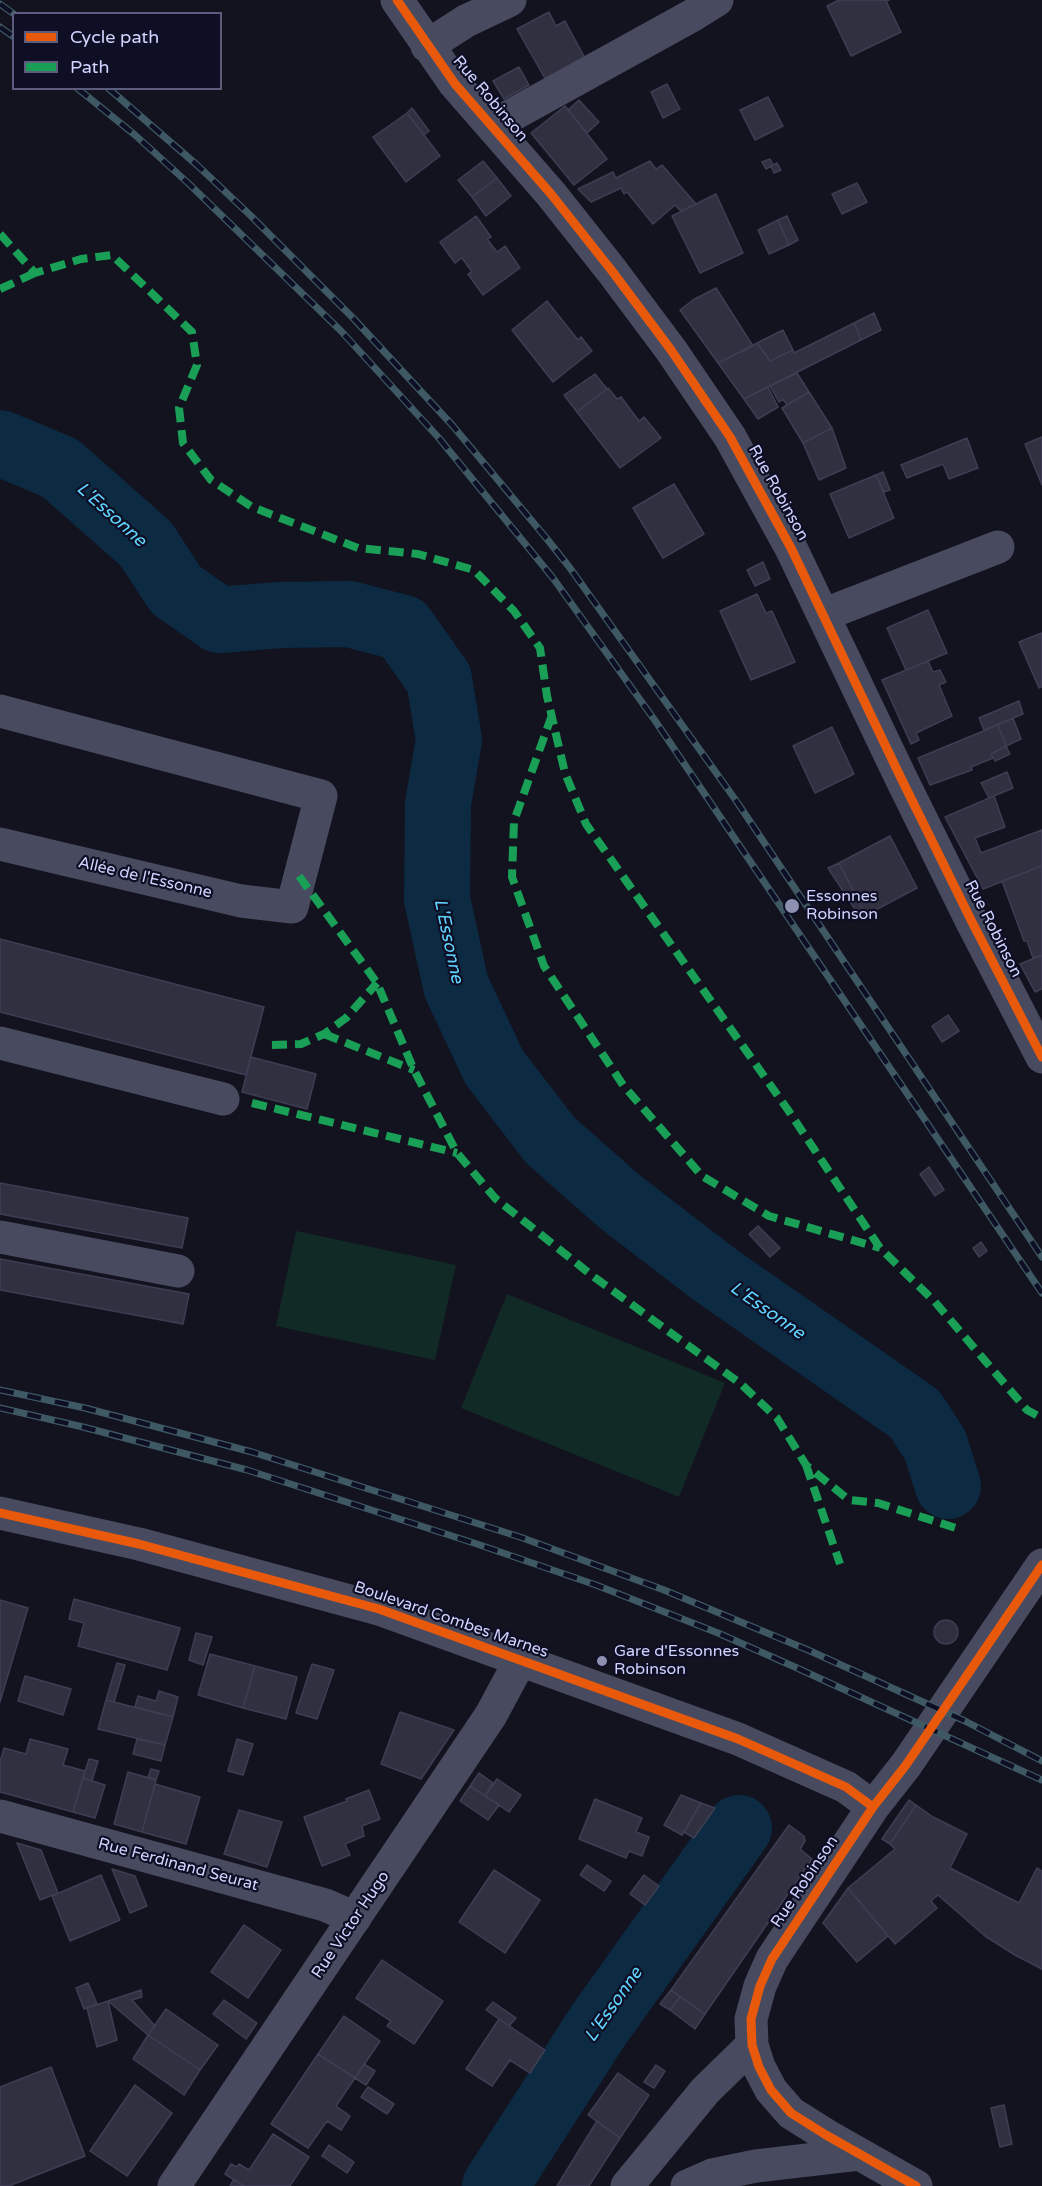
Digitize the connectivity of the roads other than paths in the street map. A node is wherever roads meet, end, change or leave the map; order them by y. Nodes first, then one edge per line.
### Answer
1 (397, 0) edge
2 (510, 0) edge
3 (717, 0) edge
4 (428, 46) junction
5 (492, 126) junction
6 (998, 548) dead end
7 (823, 615) junction
8 (0, 711) edge
9 (0, 844) edge
10 (0, 1043) edge
11 (1042, 1057) edge
12 (223, 1099) dead end
13 (0, 1237) edge
14 (178, 1271) dead end
15 (0, 1513) edge
16 (1042, 1565) edge
17 (521, 1659) junction
18 (873, 1807) junction
19 (0, 1816) edge
20 (355, 1918) junction
21 (752, 2044) junction
22 (859, 2154) junction
23 (174, 2186) edge
24 (627, 2186) edge
25 (687, 2186) edge
26 (916, 2186) edge

1 - 4 street, Rue Robinson
2 - 4 street
3 - 5 street
4 - 5 street, Rue Robinson
5 - 7 street, Rue Robinson
6 - 7 street
7 - 11 street, Rue Robinson
8 - 9 street, Allée de l'Essonne
10 - 12 street
13 - 14 street
15 - 17 street, Boulevard Combes Marnes
16 - 18 street, Rue Robinson
17 - 18 street, Boulevard Combes Marnes
17 - 20 street, Rue Victor Hugo
18 - 21 street, Rue Robinson
19 - 20 street, Rue Ferdinand Seurat
20 - 23 street, Rue Victor Hugo
21 - 22 street, Rue Robinson
21 - 24 street
22 - 25 street
22 - 26 street, Rue Robinson

